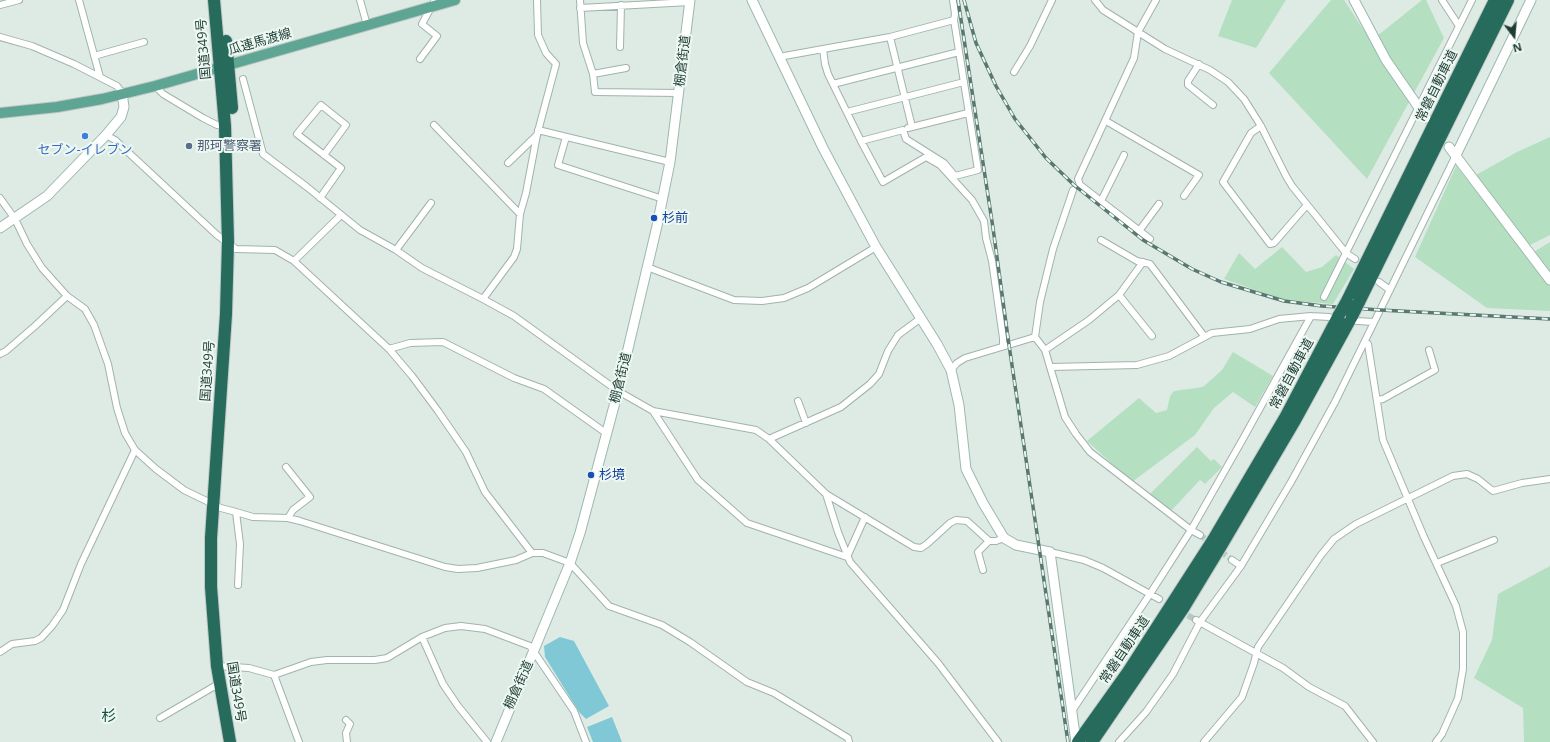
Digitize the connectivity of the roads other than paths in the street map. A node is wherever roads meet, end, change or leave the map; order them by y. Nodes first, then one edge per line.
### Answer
1 (19, 0) edge
2 (79, 0) edge
3 (214, 0) edge
4 (222, 0) edge
5 (360, 0) edge
6 (455, 0) edge
7 (537, 0) edge
8 (580, 0) edge
9 (752, 0) edge
10 (953, 0) edge
11 (1052, 0) edge
12 (1095, 0) edge
13 (1156, 0) edge
14 (1354, 0) edge
15 (1442, 0) edge
16 (1472, 0) edge
17 (1496, 0) edge
18 (1508, 0) edge
19 (1531, 0) edge
20 (690, 1) edge
21 (434, 3) edge
22 (0, 5) edge
23 (620, 5) junction
24 (580, 8) junction
25 (954, 20) junction
26 (367, 25) junction
27 (1459, 26) junction
28 (1138, 32) junction
29 (0, 36) edge
30 (890, 37) junction
31 (144, 42) dead end
32 (620, 47) dead end
33 (823, 49) junction
34 (959, 52) junction
35 (94, 56) junction
36 (779, 57) junction
37 (420, 59) dead end
38 (1199, 64) junction
39 (225, 66) junction
40 (626, 68) dead end
41 (897, 68) junction
42 (1014, 72) dead end
43 (593, 74) junction
44 (100, 77) junction
45 (242, 79) dead end
46 (964, 82) junction
47 (833, 84) junction
48 (154, 86) junction
49 (122, 93) junction
50 (679, 93) junction
51 (905, 98) junction
52 (1212, 105) dead end
53 (1419, 108) junction
54 (847, 112) junction
55 (0, 113) edge
56 (968, 113) junction
57 (1426, 118) dead end
58 (1106, 121) junction
59 (434, 125) dead end
60 (225, 126) junction
61 (1261, 126) junction
62 (912, 127) junction
63 (903, 130) junction
64 (538, 132) junction
65 (106, 135) junction
66 (566, 137) junction
67 (861, 141) junction
68 (1450, 147) dead end
69 (324, 155) junction
70 (1124, 155) dead end
71 (1456, 155) junction
72 (670, 162) junction
73 (508, 163) dead end
74 (1073, 190) dead end
75 (1184, 196) dead end
76 (0, 198) edge
77 (320, 198) junction
78 (663, 199) junction
79 (1101, 201) junction
80 (431, 203) dead end
81 (1159, 204) dead end
82 (1308, 205) junction
83 (520, 214) junction
84 (341, 215) junction
85 (15, 219) junction
86 (0, 228) edge
87 (1139, 231) junction
88 (1150, 238) dead end
89 (1101, 240) dead end
90 (232, 246) junction
91 (876, 247) junction
92 (396, 250) junction
93 (1346, 253) junction
94 (1355, 259) dead end
95 (294, 261) junction
96 (1143, 262) junction
97 (647, 267) junction
98 (1550, 280) edge
99 (1380, 282) dead end
100 (1390, 290) junction
101 (1119, 295) junction
102 (67, 296) junction
103 (1324, 297) dead end
104 (483, 299) junction
105 (1353, 301) junction
106 (1311, 316) junction
107 (1334, 316) junction
108 (921, 318) junction
109 (1355, 318) junction
110 (1374, 322) junction
111 (1152, 336) dead end
112 (1204, 336) junction
113 (1035, 337) junction
114 (1365, 341) junction
115 (1003, 346) junction
116 (389, 349) junction
117 (1045, 350) junction
118 (1428, 350) dead end
119 (0, 354) edge
120 (1051, 367) junction
121 (951, 370) junction
122 (618, 390) junction
123 (1378, 400) junction
124 (798, 401) dead end
125 (653, 411) junction
126 (806, 423) junction
127 (606, 433) junction
128 (769, 439) junction
129 (135, 450) junction
130 (286, 467) dead end
131 (1550, 479) edge
132 (826, 494) junction
133 (1408, 499) junction
134 (217, 506) junction
135 (236, 512) junction
136 (865, 517) junction
137 (288, 518) junction
138 (1191, 530) junction
139 (1200, 535) tunnel mouth
140 (1004, 538) junction
141 (1494, 540) dead end
142 (989, 541) junction
143 (1050, 552) junction
144 (532, 553) junction
145 (847, 557) junction
146 (1232, 560) tunnel mouth
147 (570, 563) junction
148 (1437, 563) junction
149 (1241, 566) junction
150 (983, 570) dead end
151 (238, 585) dead end
152 (1150, 594) junction
153 (1159, 599) dead end
154 (1198, 621) junction
155 (422, 637) junction
156 (0, 652) edge
157 (534, 652) junction
158 (1256, 654) junction
159 (221, 666) junction
160 (274, 675) junction
161 (220, 683) junction
162 (1072, 711) junction
163 (160, 718) dead end
164 (346, 720) dead end
165 (1082, 741) edge
166 (230, 742) edge
167 (238, 742) edge
168 (299, 742) edge
169 (347, 742) edge
170 (487, 742) edge
171 (496, 742) edge
172 (586, 742) edge
173 (849, 742) edge
174 (998, 742) edge
175 (1119, 742) edge
176 (1204, 742) edge
177 (1374, 742) edge
178 (1436, 742) edge

1 - 22 street
2 - 35 street
3 - 39 highway, 国道349号
4 - 39 highway, 国道349号
5 - 26 street
6 - 21 main road, 瓜連馬渡線
7 - 64 street
8 - 24 street
9 - 36 street
10 - 25 street
11 - 42 street
12 - 28 street
13 - 28 street
14 - 53 street
15 - 27 street
16 - 27 street
17 - 105 highway, 常磐自動車道
18 - 105 highway, 常磐自動車道
19 - 71 street
20 - 23 street
20 - 50 street, 棚倉街道
21 - 26 main road, 瓜連馬渡線
21 - 37 street
23 - 24 street
23 - 32 street
24 - 43 street
25 - 30 street
25 - 34 street
26 - 39 main road, 瓜連馬渡線
27 - 53 street
28 - 38 street
28 - 58 street
29 - 44 street
30 - 33 street
30 - 41 street
31 - 35 street
33 - 36 street
33 - 47 street
34 - 41 street
34 - 46 street
35 - 44 street
36 - 91 street
38 - 52 street
38 - 61 street
39 - 48 main road, 瓜連馬渡線
39 - 60 highway, 国道349号
39 - 90 highway, 国道349号
40 - 43 street
41 - 47 street
41 - 51 street
43 - 50 street
44 - 49 street
45 - 77 street
46 - 51 street
46 - 56 street
47 - 54 street
48 - 49 main road, 瓜連馬渡線
48 - 60 street
49 - 55 main road, 瓜連馬渡線
49 - 65 street
50 - 72 street, 棚倉街道
51 - 54 street
51 - 62 street
53 - 57 street
53 - 93 street
54 - 67 street
56 - 62 street
56 - 63 street
58 - 75 street
58 - 79 street
59 - 83 street
60 - 90 highway, 国道349号
61 - 82 street
61 - 82 street
62 - 63 street
63 - 67 street
64 - 66 street
64 - 73 street
64 - 83 street
65 - 85 street
65 - 90 street
66 - 72 street
66 - 78 street
67 - 115 street
68 - 71 street
69 - 69 street
69 - 77 street
70 - 79 street
71 - 98 street
71 - 100 street
72 - 78 street, 棚倉街道
74 - 113 street
76 - 85 street
77 - 84 street
78 - 97 street, 棚倉街道
79 - 87 street
80 - 92 street
81 - 87 street
82 - 93 street
83 - 104 street
84 - 92 street
84 - 95 street
85 - 86 street
85 - 102 street
87 - 88 street
89 - 96 street
90 - 95 street
90 - 134 highway, 国道349号
91 - 97 street
91 - 108 street
92 - 104 street
93 - 94 street
93 - 103 street
95 - 116 street
96 - 101 street
96 - 112 street
97 - 122 street, 棚倉街道
99 - 100 street
100 - 110 street
101 - 111 street
101 - 117 street
102 - 119 street
102 - 129 street
104 - 122 street
105 - 107 highway, 常磐自動車道, bridge
105 - 109 highway, 常磐自動車道, bridge
106 - 107 street
106 - 112 street
106 - 138 street
107 - 165 highway, 常磐自動車道
108 - 121 street
108 - 126 street
109 - 110 street
109 - 165 highway, 常磐自動車道
110 - 114 street
112 - 120 street
113 - 115 street
113 - 117 street
114 - 123 street
114 - 149 street
115 - 121 street
116 - 127 street
116 - 144 street
117 - 120 street
118 - 123 street
120 - 138 street
121 - 140 street
122 - 125 street
122 - 127 street, 棚倉街道
123 - 133 street
124 - 126 street
125 - 128 street
125 - 145 street
126 - 128 street
127 - 147 street, 棚倉街道
128 - 132 street
129 - 134 street
129 - 156 street
130 - 137 street
131 - 133 street
132 - 136 street
132 - 145 street
133 - 148 street
133 - 158 street
134 - 135 street
134 - 159 highway, 国道349号
135 - 137 street
135 - 151 street
136 - 142 street
136 - 145 street
137 - 144 street
138 - 139 street
138 - 152 street
140 - 142 street
140 - 143 street
141 - 148 street
142 - 150 street
143 - 152 street
143 - 162 street
144 - 147 street
145 - 174 street
146 - 149 street
147 - 157 street, 棚倉街道
147 - 173 street
148 - 178 street
149 - 154 street
152 - 153 street
152 - 162 street
154 - 158 street
154 - 175 street
155 - 157 street
155 - 160 street
155 - 170 street
157 - 171 street, 棚倉街道
157 - 172 street
158 - 176 street
158 - 177 street
159 - 160 street
159 - 161 highway, 国道349号
159 - 167 highway, 国道349号
160 - 168 street
161 - 163 street
161 - 166 highway, 国道349号
162 - 165 street
164 - 169 street

